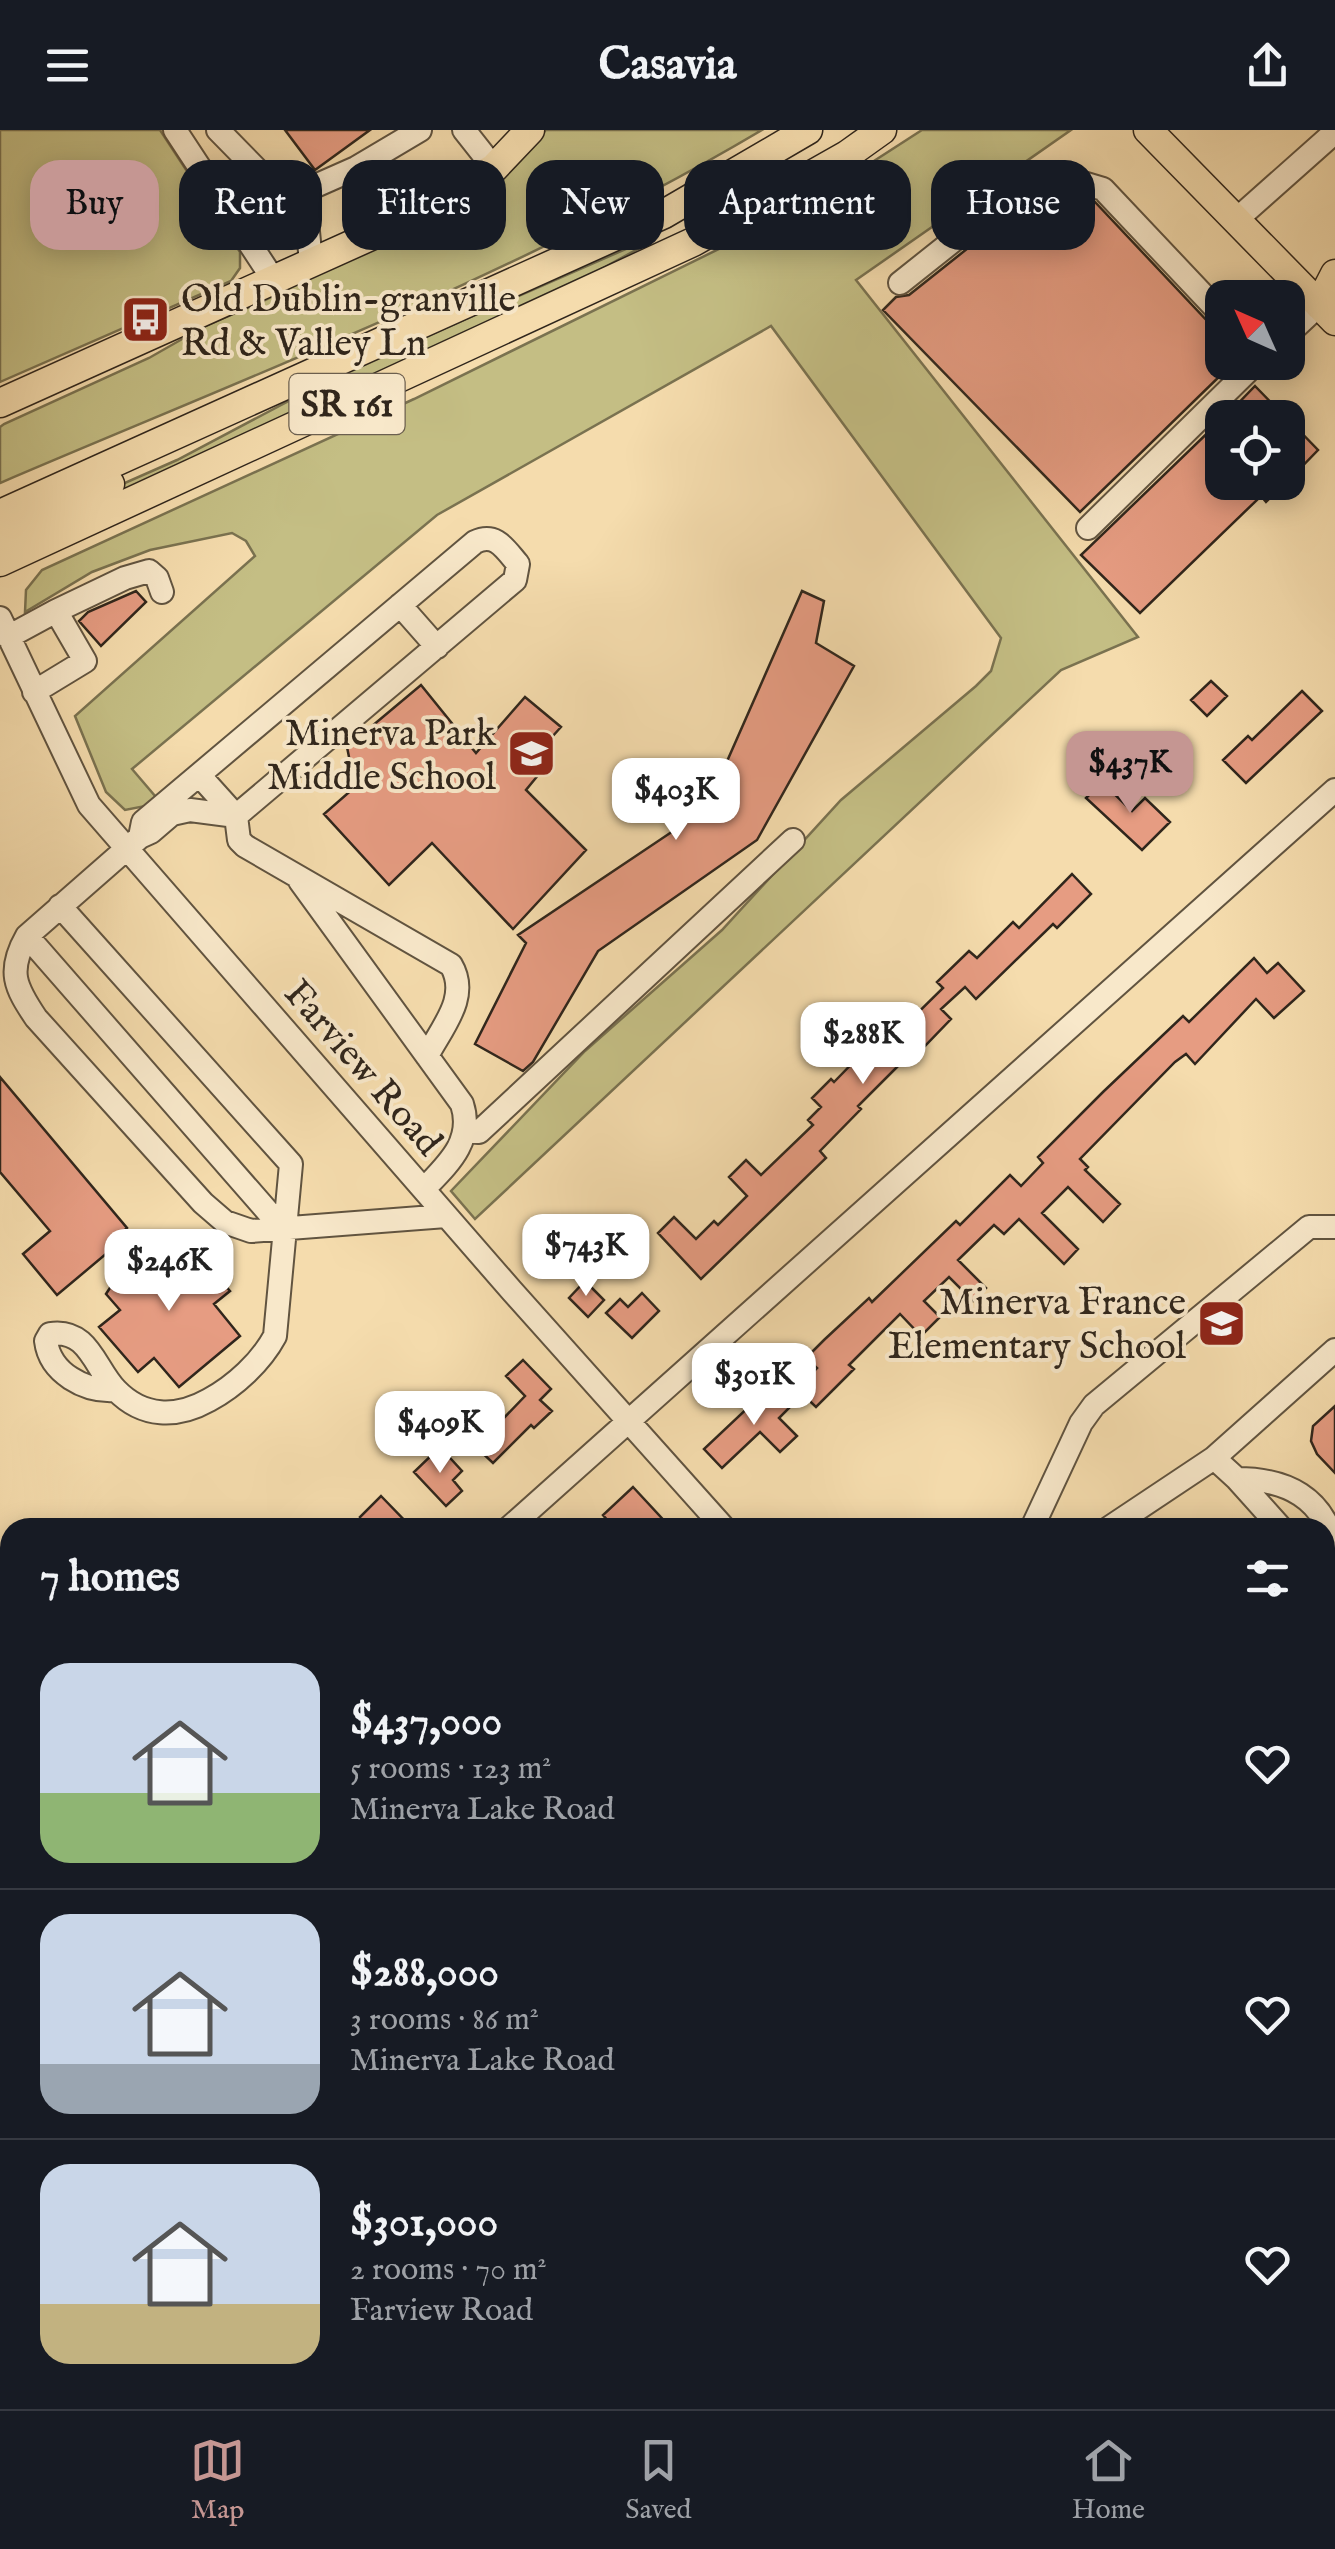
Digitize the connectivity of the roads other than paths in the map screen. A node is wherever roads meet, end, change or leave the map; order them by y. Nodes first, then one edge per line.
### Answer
1 (175, 130) edge
2 (218, 130) edge
3 (420, 130) edge
4 (464, 130) edge
5 (530, 130) edge
6 (808, 130) edge
7 (882, 130) edge
8 (1335, 132) edge
9 (1160, 134) edge
10 (247, 160) edge
11 (488, 160) edge
12 (502, 160) edge
13 (322, 182) edge
14 (1236, 220) junction
15 (342, 248) edge
16 (309, 250) edge
17 (310, 262) junction
18 (1335, 274) edge
19 (273, 278) junction
20 (900, 283) dead end
21 (1205, 297) edge
22 (1330, 307) edge
23 (1305, 323) edge
24 (334, 366) junction
25 (1239, 380) edge
26 (0, 403) edge
27 (0, 514) edge
28 (1088, 528) dead end
29 (0, 537) edge
30 (0, 562) edge
31 (162, 592) dead end
32 (400, 605) junction
33 (56, 611) junction
34 (6, 643) edge
35 (437, 646) junction
36 (34, 692) junction
37 (200, 776) junction
38 (1332, 800) edge
39 (236, 816) junction
40 (793, 840) dead end
41 (133, 844) junction
42 (295, 874) junction
43 (60, 906) junction
44 (27, 936) junction
45 (427, 1056) junction
46 (466, 1131) junction
47 (424, 1190) junction
48 (446, 1216) junction
49 (1335, 1227) edge
50 (283, 1229) junction
51 (1335, 1350) edge
52 (116, 1390) dead end
53 (628, 1419) junction
54 (1214, 1458) junction
55 (1237, 1479) junction
56 (520, 1518) edge
57 (715, 1518) edge
58 (1037, 1518) edge
59 (1123, 1518) edge
60 (1272, 1518) edge
61 (1324, 1518) edge

1 - 19 street
2 - 10 street
3 - 13 street
4 - 11 street
5 - 12 main road
6 - 24 main road, SR 161
7 - 30 main road, SR 161
8 - 14 street
9 - 14 main road
14 - 22 main road
15 - 17 main road
16 - 17 street
17 - 19 main road
18 - 22 main road
19 - 26 main road
20 - 21 street
22 - 23 street
24 - 27 main road, SR 161
24 - 29 main road
25 - 28 street
31 - 33 street
32 - 35 street
32 - 35 street
32 - 37 street
33 - 34 street
33 - 36 street
34 - 36 street, Farview Road
35 - 39 street
36 - 41 street, Farview Road
37 - 39 street
37 - 41 street
38 - 53 street
39 - 41 street
39 - 42 street
40 - 46 street
41 - 43 street
41 - 47 street, Farview Road
42 - 45 street
42 - 45 street
43 - 44 street
43 - 50 street
44 - 50 street
44 - 50 street
45 - 46 street
46 - 47 street
47 - 48 street, Farview Road
48 - 50 street
48 - 53 street, Farview Road
49 - 58 street
50 - 52 street
51 - 54 street
53 - 56 street
53 - 57 street, Farview Road
54 - 55 street
54 - 59 street
55 - 60 street
55 - 61 street

